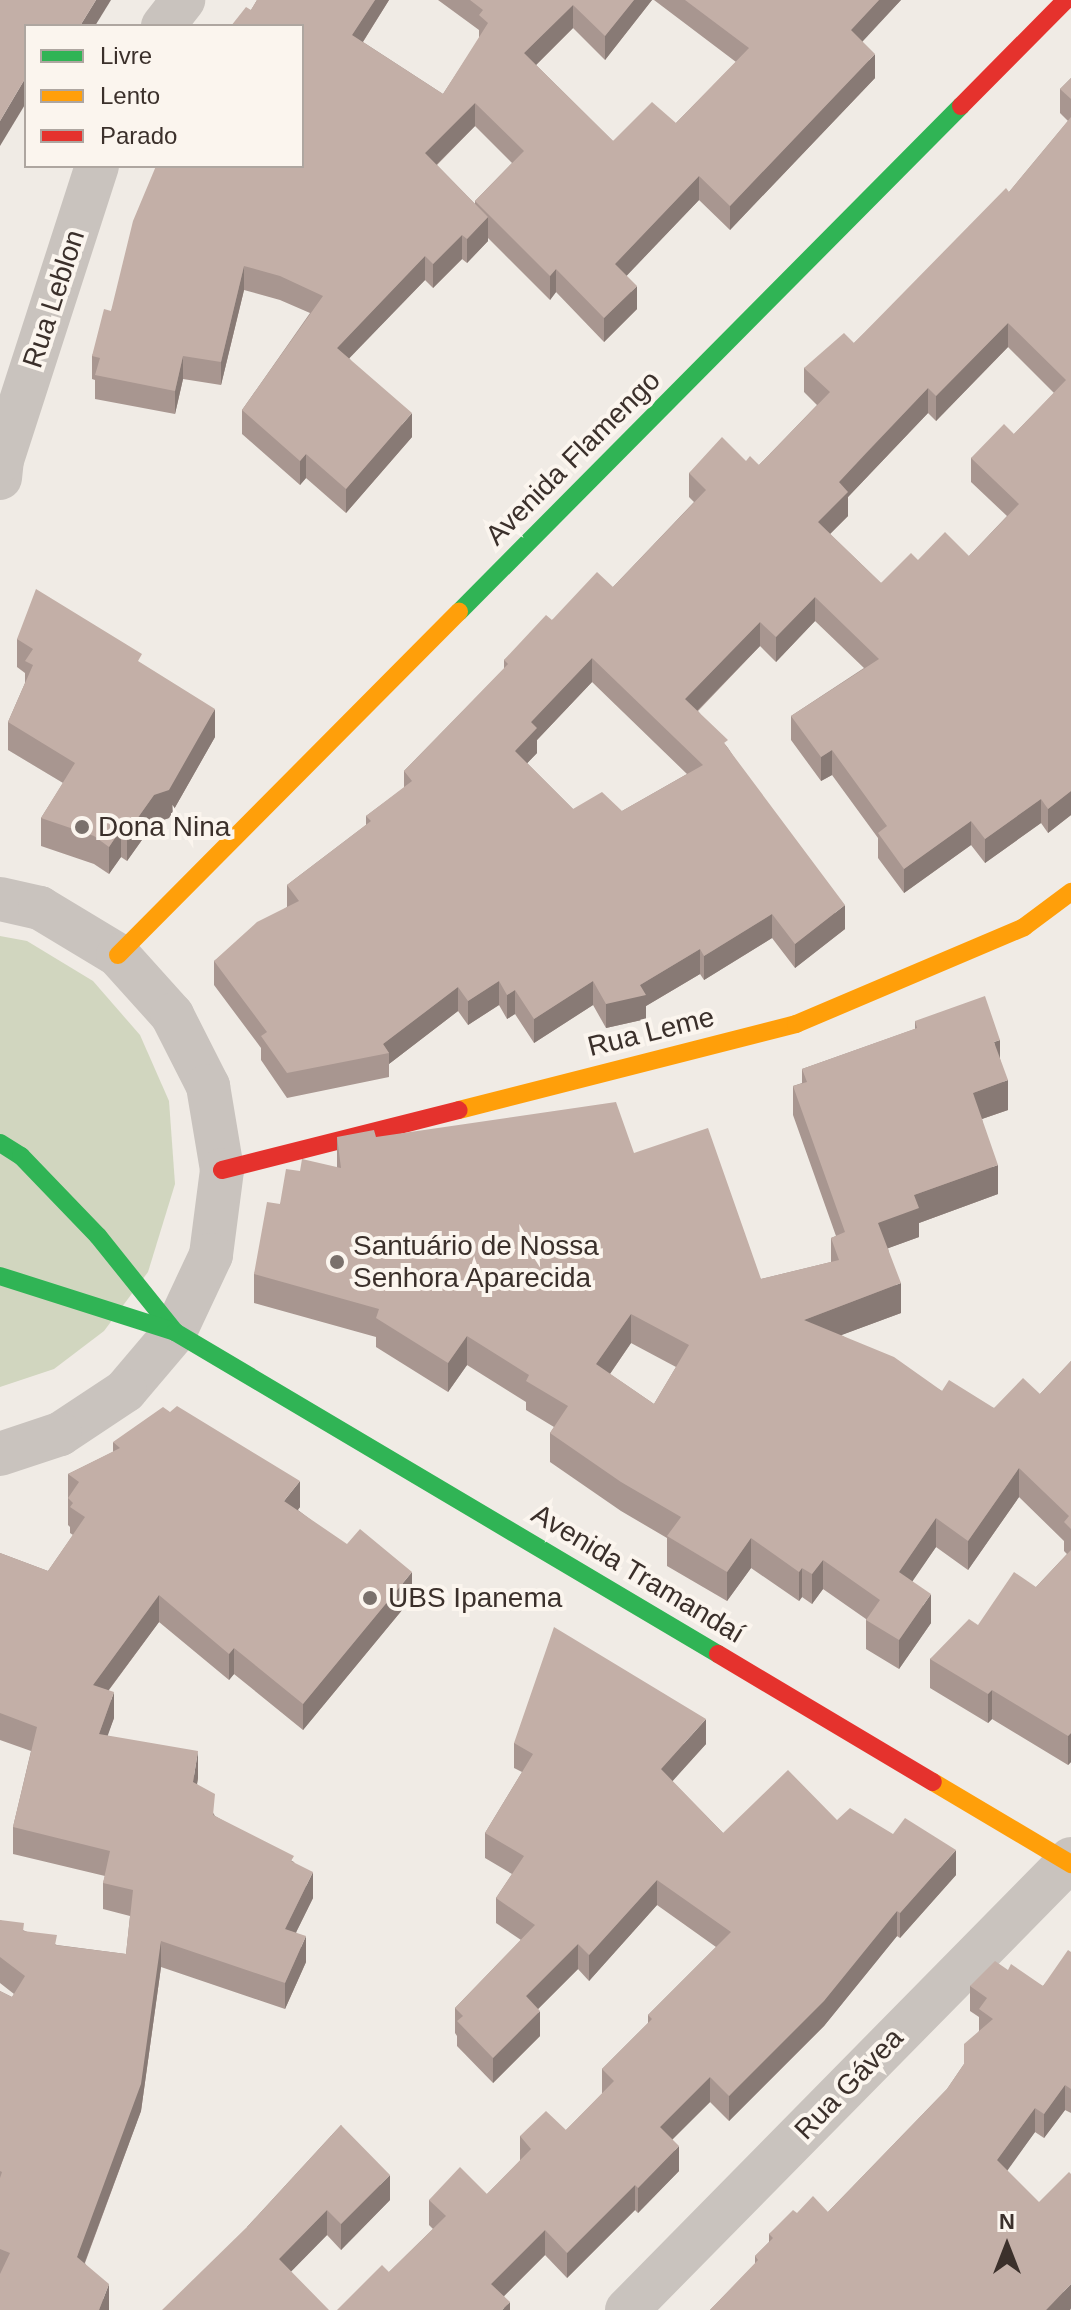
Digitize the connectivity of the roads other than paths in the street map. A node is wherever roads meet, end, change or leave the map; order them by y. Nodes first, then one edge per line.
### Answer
1 (183, 0) edge
2 (1066, 0) edge
3 (165, 24) edge
4 (96, 168) edge
5 (1, 466) edge
6 (1071, 892) edge
7 (0, 899) edge
8 (118, 955) junction
9 (0, 1143) edge
10 (222, 1170) junction
11 (98, 1236) junction
12 (101, 1263) dead end
13 (0, 1276) edge
14 (88, 1282) dead end
15 (47, 1291) junction
16 (175, 1332) junction
17 (0, 1454) edge
18 (1070, 1862) edge
19 (627, 2310) edge

1 - 3 street
2 - 8 street, Avenida Flamengo
4 - 5 street, Rua Leblon
6 - 10 street, Rua Leme
7 - 8 street
8 - 10 street
9 - 11 street, Avenida Tramandaí
10 - 16 street
11 - 12 street
11 - 16 street, Avenida Tramandaí
13 - 15 street, Avenida Tramandaí
14 - 15 street
15 - 16 street, Avenida Tramandaí
16 - 17 street
16 - 18 street, Avenida Tramandaí
18 - 19 street, Rua Gávea

